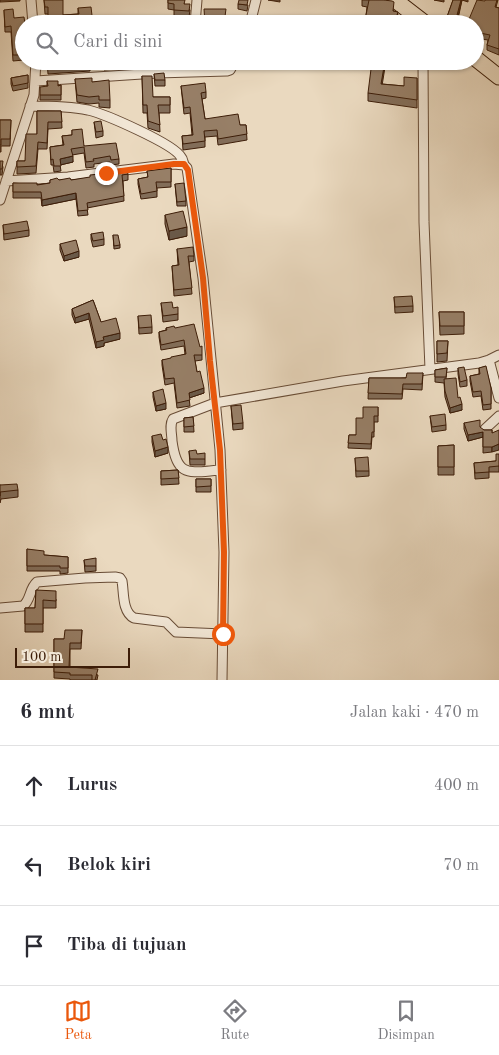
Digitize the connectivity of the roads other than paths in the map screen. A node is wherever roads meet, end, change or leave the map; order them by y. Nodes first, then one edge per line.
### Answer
1 (31, 0) edge
2 (186, 0) edge
3 (256, 0) edge
4 (395, 0) edge
5 (197, 1) edge
6 (32, 15) edge
7 (196, 15) edge
8 (252, 15) edge
9 (414, 15) edge
10 (484, 65) edge
11 (36, 70) edge
12 (230, 70) edge
13 (423, 70) edge
14 (192, 72) joint
15 (499, 77) edge
16 (36, 80) junction
17 (30, 106) junction
18 (184, 164) junction
19 (6, 181) junction
20 (0, 200) edge
21 (499, 355) edge
22 (490, 360) junction
23 (430, 369) junction
24 (499, 398) edge
25 (215, 403) junction
26 (499, 416) edge
27 (485, 429) edge
28 (221, 470) junction
29 (0, 608) edge
30 (223, 634) junction
31 (222, 680) edge

1 - 6 street
2 - 5 street
3 - 8 street
4 - 9 highway
5 - 7 street
10 - 15 highway
11 - 16 street
12 - 14 street
13 - 23 street
14 - 16 street
16 - 17 street
17 - 18 street
17 - 19 street
18 - 19 street
18 - 25 street
19 - 20 street
21 - 22 street
22 - 23 street
22 - 24 street
23 - 25 street
25 - 28 street
25 - 28 street
26 - 27 street
28 - 30 street
29 - 30 street
30 - 31 street

